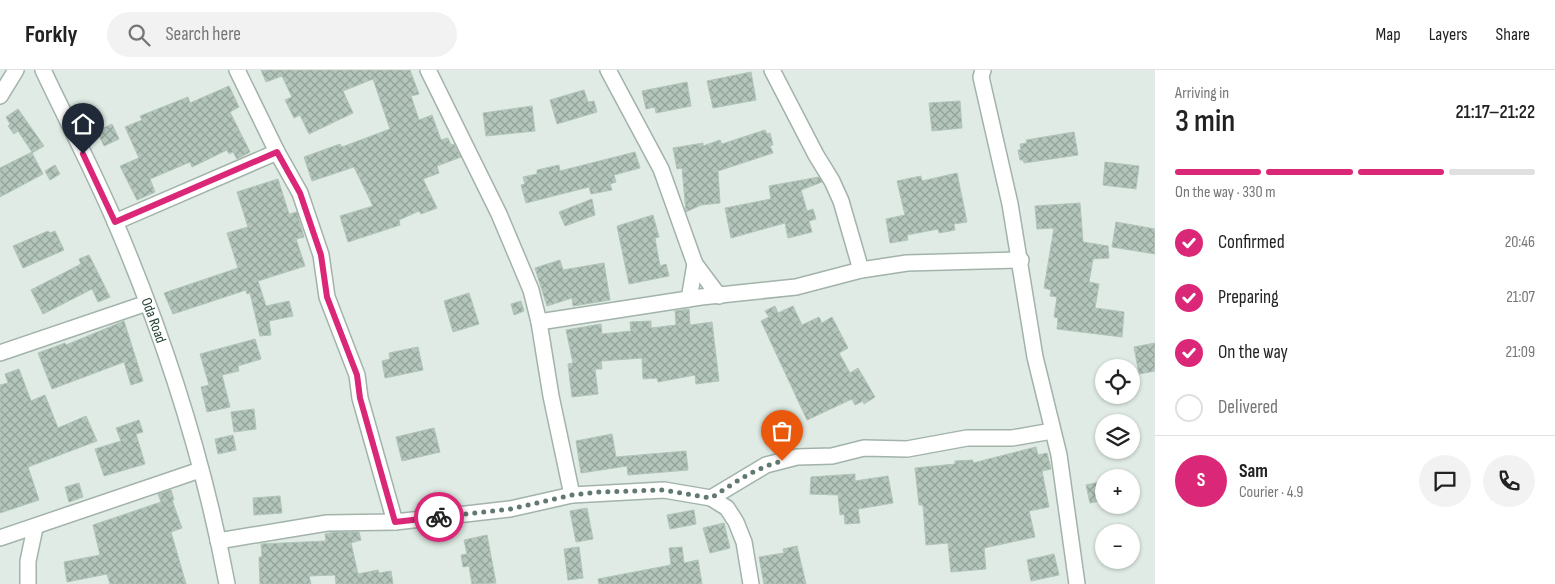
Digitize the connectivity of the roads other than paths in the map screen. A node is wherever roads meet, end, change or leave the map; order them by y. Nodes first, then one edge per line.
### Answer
1 (16, 70) edge
2 (43, 70) edge
3 (237, 70) edge
4 (428, 70) edge
5 (608, 70) edge
6 (772, 70) edge
7 (983, 70) edge
8 (0, 96) edge
9 (277, 152) junction
10 (115, 222) junction
11 (1021, 260) junction
12 (695, 264) junction
13 (861, 270) junction
14 (719, 296) junction
15 (689, 300) junction
16 (147, 303) junction
17 (539, 322) junction
18 (0, 353) edge
19 (1052, 431) junction
20 (200, 470) junction
21 (572, 495) junction
22 (711, 498) junction
23 (395, 522) junction
24 (35, 528) junction
25 (0, 538) edge
26 (218, 541) junction
27 (28, 584) edge
28 (226, 584) edge
29 (751, 584) edge
30 (1077, 584) edge

1 - 8 street
2 - 10 street, Oda Road
3 - 9 street
4 - 17 street
5 - 12 street
6 - 13 street
7 - 11 street
9 - 10 street
9 - 23 street
10 - 16 street, Oda Road
11 - 13 street
11 - 19 street
12 - 14 street
12 - 15 street
13 - 14 street
14 - 15 street
15 - 17 street
16 - 18 street
16 - 20 street, Oda Road
17 - 21 street
19 - 22 street
19 - 30 street
20 - 24 street
20 - 26 street, Oda Road
21 - 22 street
21 - 23 street
22 - 29 street
23 - 26 street
24 - 25 street
24 - 27 street
26 - 28 street, Oda Road

